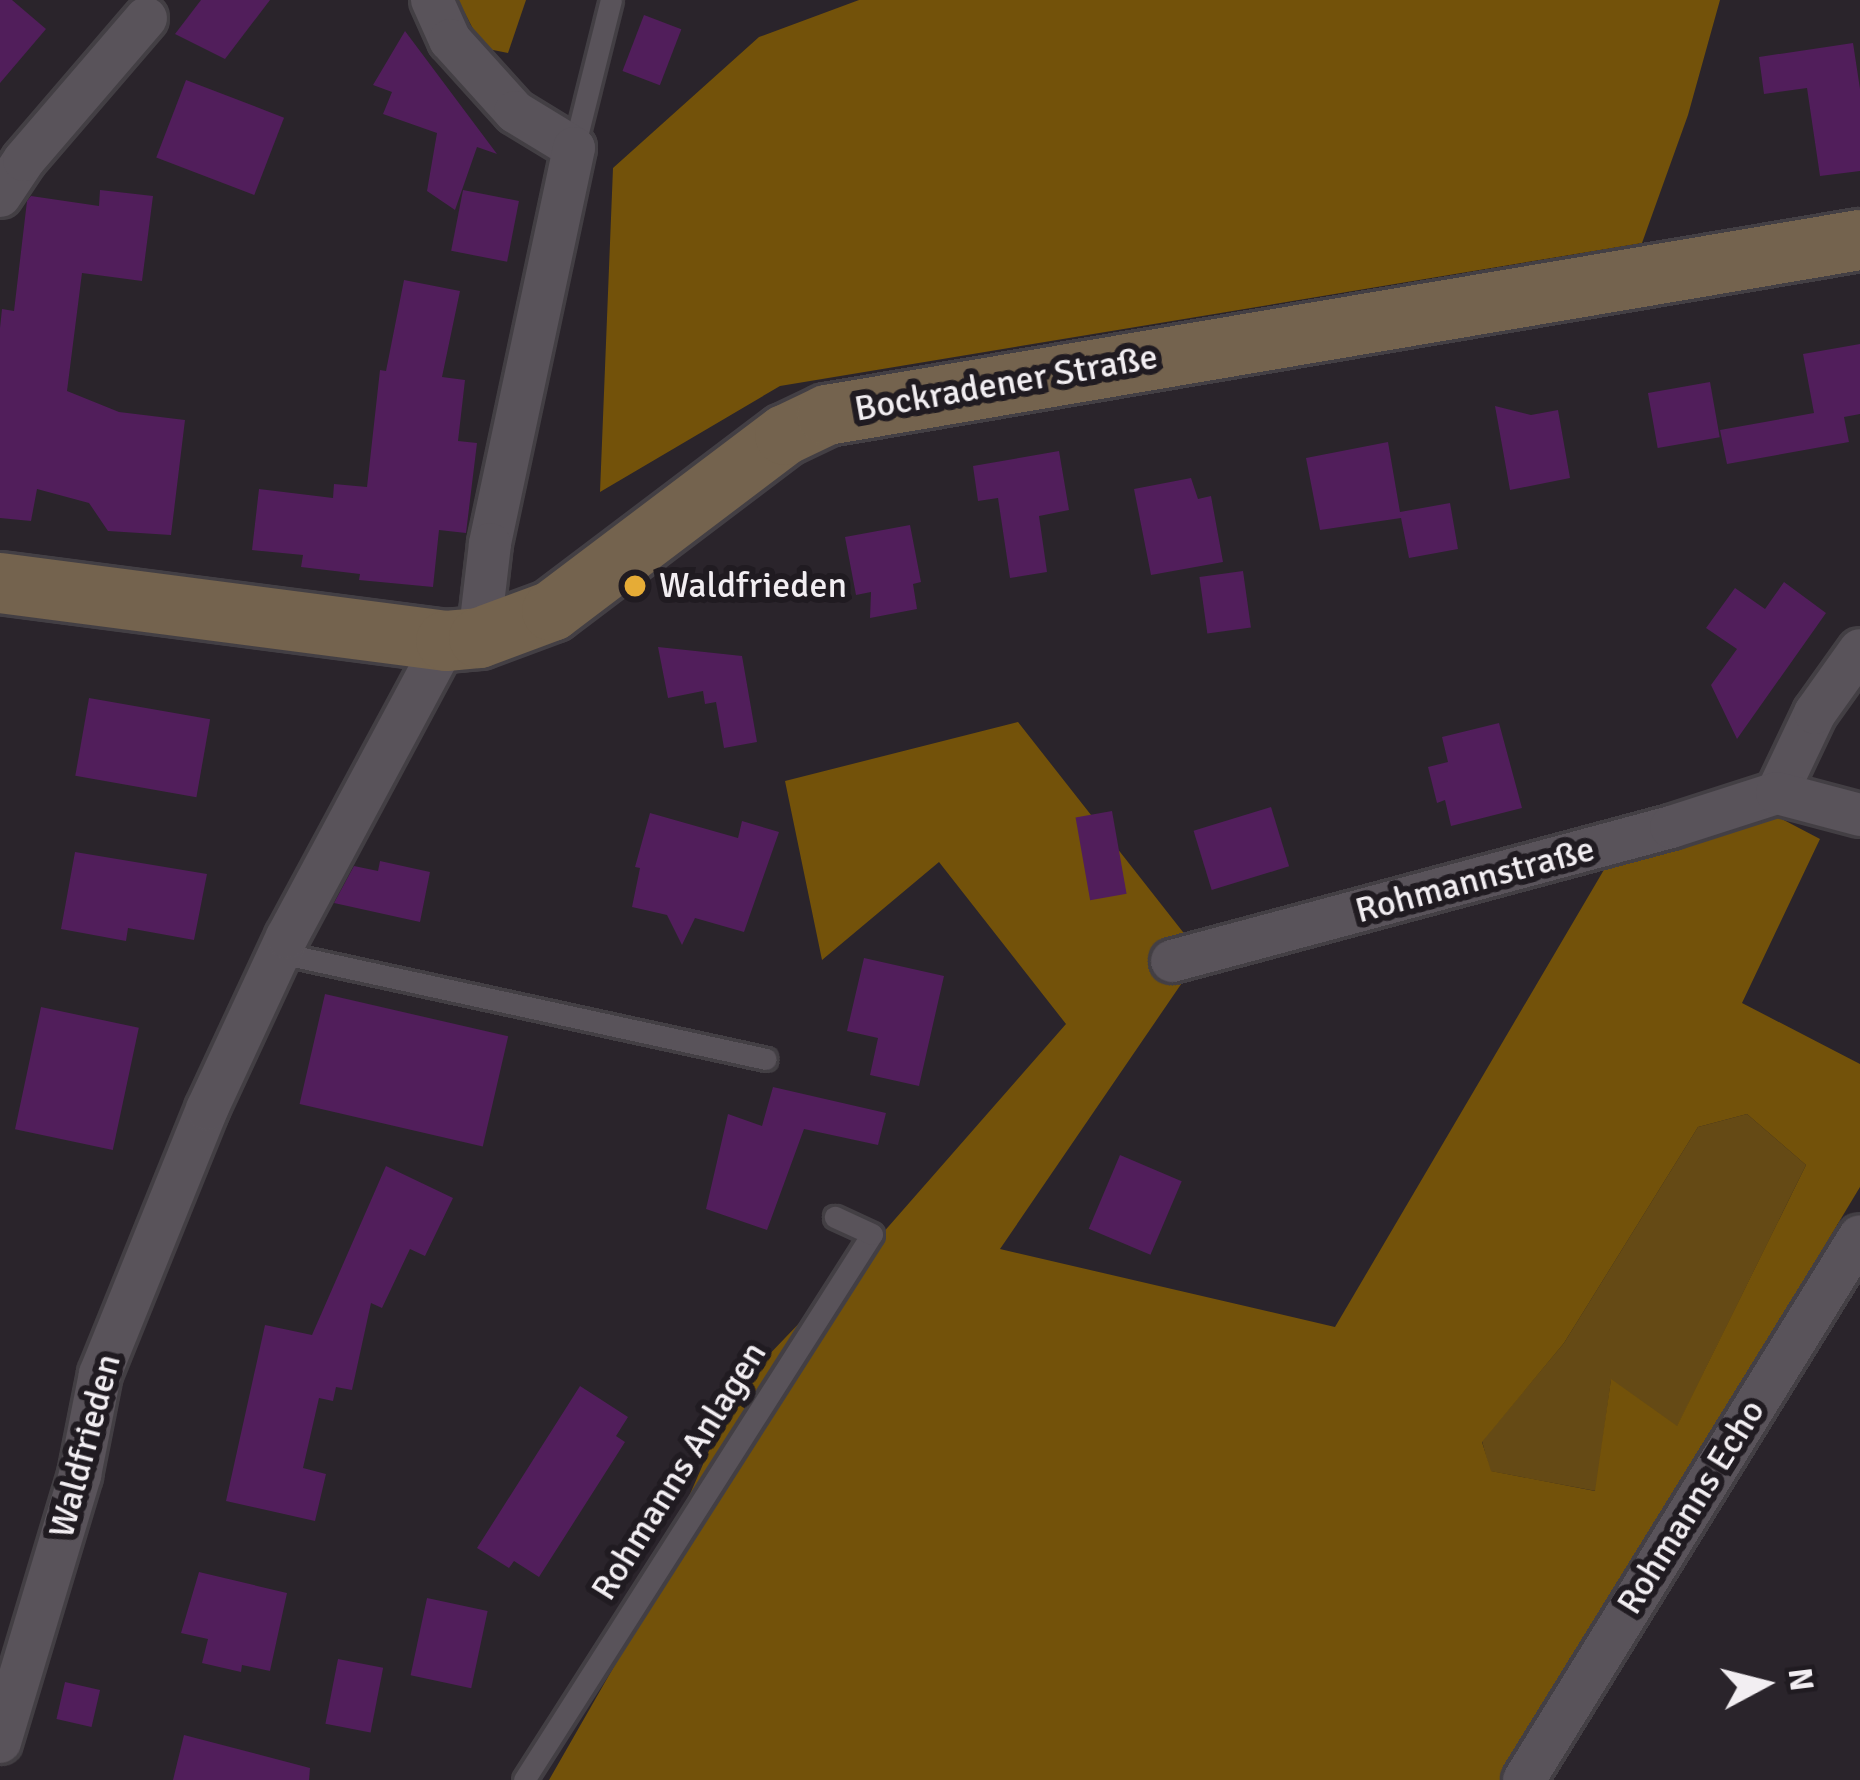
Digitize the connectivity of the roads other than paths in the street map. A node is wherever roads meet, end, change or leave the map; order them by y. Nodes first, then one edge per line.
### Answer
1 (432, 0) edge
2 (610, 0) edge
3 (146, 18) dead end
4 (574, 148) junction
5 (0, 196) edge
6 (1860, 240) edge
7 (0, 583) edge
8 (462, 639) junction
9 (1860, 650) edge
10 (1777, 793) junction
11 (1860, 814) edge
12 (280, 953) junction
13 (1172, 962) dead end
14 (766, 1059) dead end
15 (835, 1217) dead end
16 (1860, 1236) edge
17 (0, 1742) edge
18 (524, 1780) edge
19 (1524, 1780) edge

1 - 4 street
2 - 4 lane
3 - 5 street
4 - 8 street, Waldfrieden
6 - 8 street, Bockradener Straße
7 - 8 street, Bockradener Straße
8 - 12 street, Waldfrieden
9 - 10 street
10 - 11 street
10 - 13 street, Rohmannstraße
12 - 14 lane
12 - 17 street, Waldfrieden
15 - 18 lane, Rohmanns Anlagen
16 - 19 street, Rohmanns Echo

